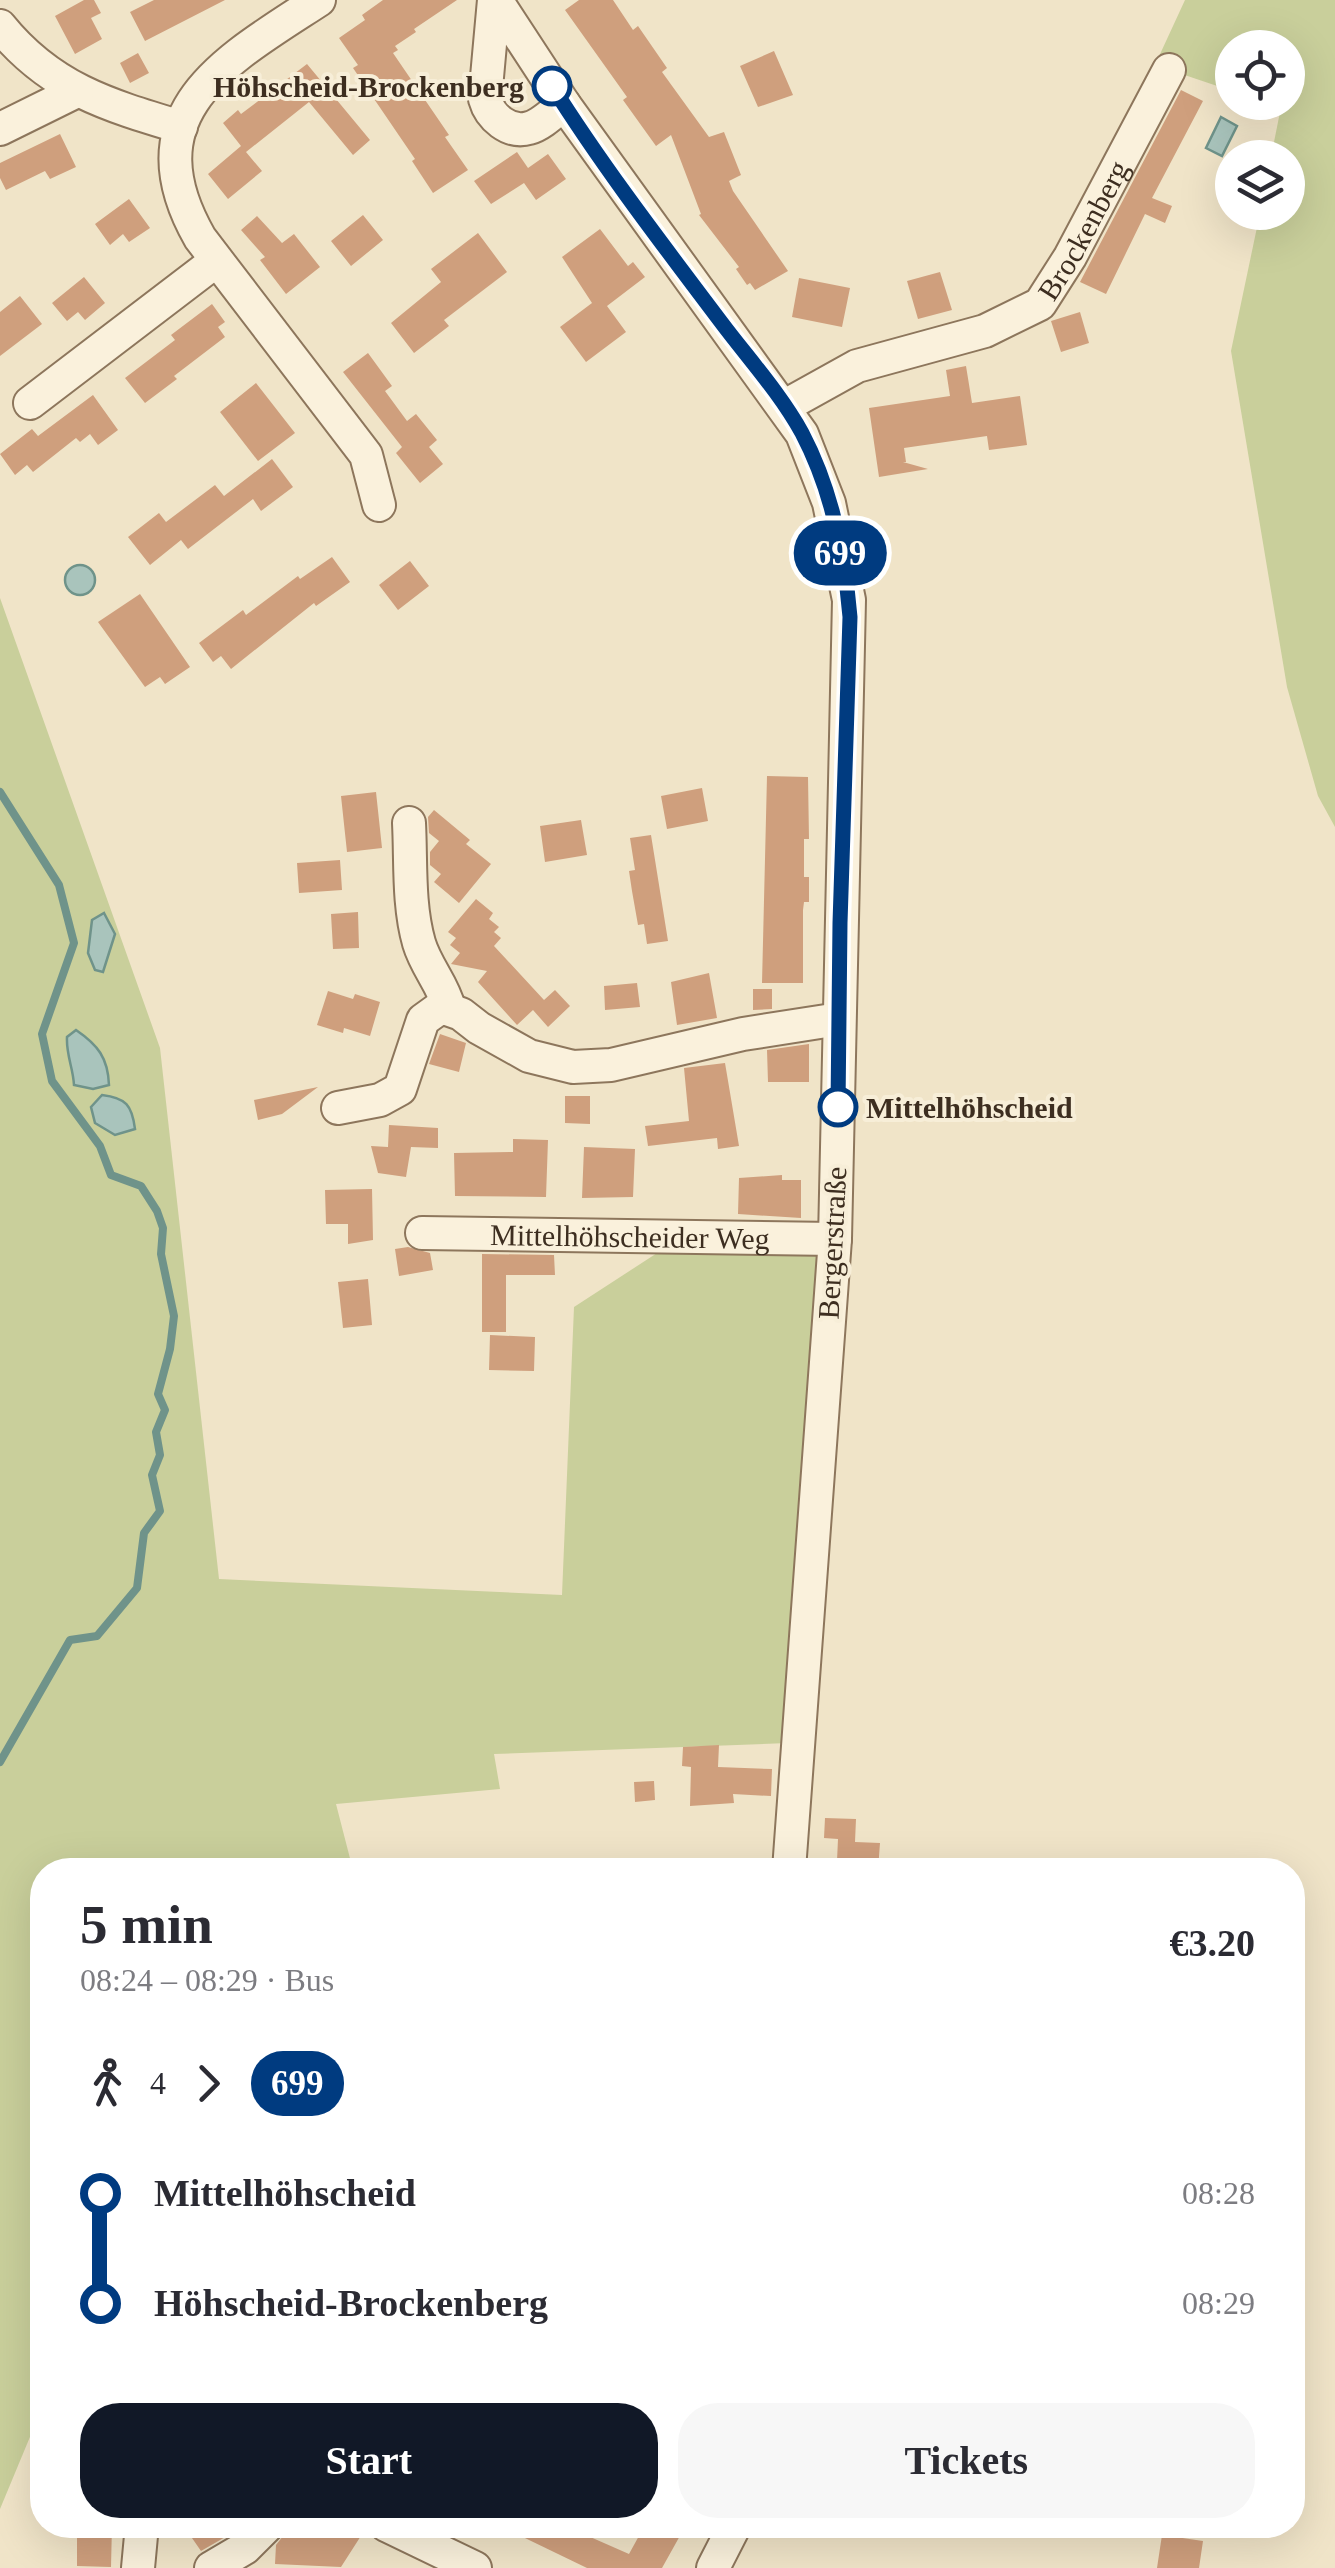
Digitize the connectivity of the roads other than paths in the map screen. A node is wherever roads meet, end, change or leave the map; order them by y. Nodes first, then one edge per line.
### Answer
1 (320, 0) edge
2 (494, 0) edge
3 (0, 26) edge
4 (1169, 70) dead end
5 (77, 91) junction
6 (564, 104) junction
7 (180, 126) junction
8 (0, 129) edge
9 (216, 261) junction
10 (30, 402) dead end
11 (785, 406) junction
12 (379, 505) dead end
13 (408, 822) dead end
14 (450, 1008) junction
15 (839, 1019) junction
16 (338, 1108) dead end
17 (422, 1233) dead end
18 (834, 1239) junction
19 (790, 1858) edge
20 (141, 2538) edge
21 (255, 2538) edge
22 (413, 2538) edge
23 (728, 2538) edge
24 (217, 2567) edge
25 (138, 2568) edge
26 (475, 2568) edge
27 (713, 2568) edge

1 - 7 street
2 - 6 street, Bergerstraße
2 - 6 street
3 - 5 street
4 - 11 street, Brockenberg
5 - 7 street
5 - 8 street
6 - 11 street, Bergerstraße
7 - 9 street
9 - 10 street
9 - 12 street
11 - 15 street, Bergerstraße
13 - 14 street
14 - 15 street
14 - 16 street
15 - 18 street, Bergerstraße
17 - 18 street, Mittelhöhscheider Weg
18 - 19 street, Bergerstraße
20 - 25 street
21 - 24 street
22 - 26 street
23 - 27 street

